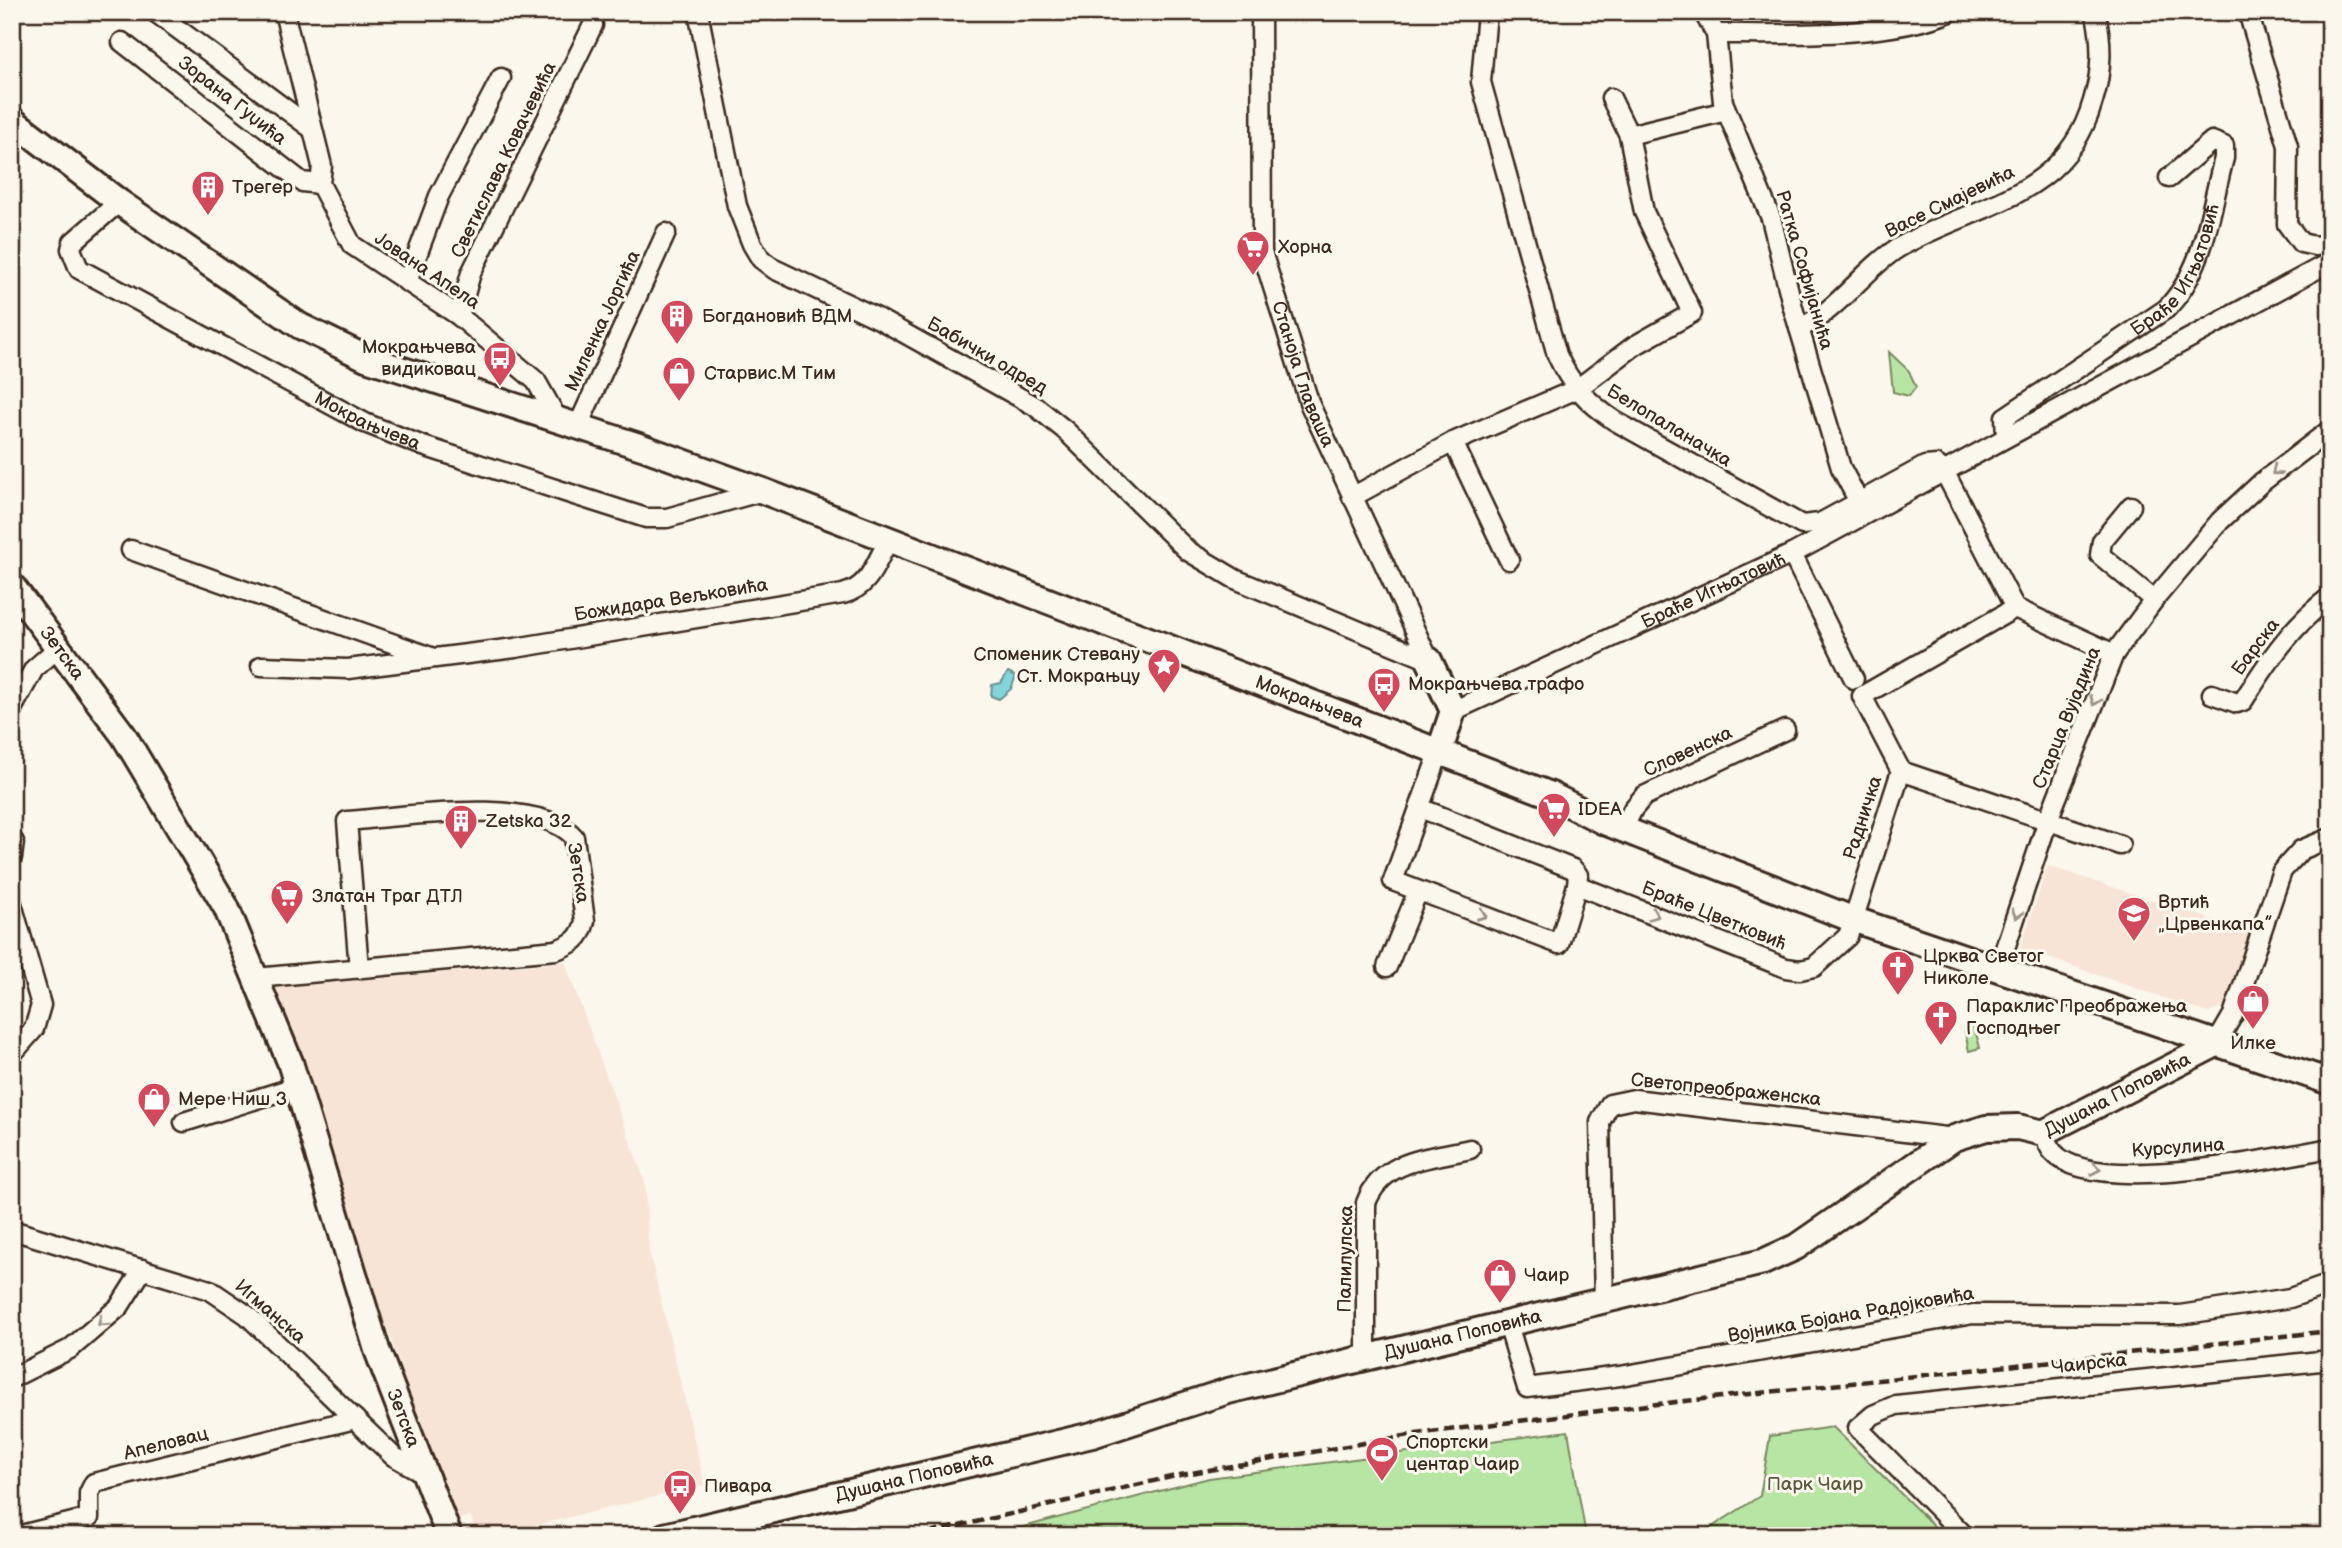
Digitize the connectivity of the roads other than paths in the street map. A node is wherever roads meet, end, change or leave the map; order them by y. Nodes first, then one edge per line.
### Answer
1 (155, 12) edge
2 (284, 12) edge
3 (698, 12) edge
4 (1261, 12) edge
5 (1487, 12) edge
6 (1703, 12) edge
7 (1950, 12) edge
8 (2095, 12) edge
9 (2249, 12) edge
10 (593, 25) dead end
11 (1716, 34) junction
12 (122, 41) dead end
13 (501, 78) dead end
14 (1611, 98) dead end
15 (1727, 111) junction
16 (12, 120) edge
17 (311, 128) junction
18 (1629, 135) junction
19 (2169, 178) dead end
20 (320, 184) junction
21 (119, 202) junction
22 (666, 233) dead end
23 (2330, 244) edge
24 (2330, 262) edge
25 (407, 282) junction
26 (459, 316) junction
27 (1799, 328) junction
28 (1577, 389) junction
29 (568, 423) junction
30 (2330, 430) edge
31 (2006, 436) junction
32 (1453, 442) junction
33 (1944, 471) junction
34 (763, 491) junction
35 (1352, 497) junction
36 (1858, 500) junction
37 (2131, 506) dead end
38 (888, 541) junction
39 (131, 550) dead end
40 (1792, 554) junction
41 (1509, 559) dead end
42 (12, 586) edge
43 (2330, 597) edge
44 (2154, 600) junction
45 (2015, 608) junction
46 (60, 646) junction
47 (2114, 654) junction
48 (434, 658) junction
49 (1429, 660) junction
50 (261, 666) dead end
51 (1854, 678) dead end
52 (2212, 694) dead end
53 (12, 709) edge
54 (1452, 711) junction
55 (1785, 730) dead end
56 (1439, 753) junction
57 (1901, 771) junction
58 (1420, 808) junction
59 (2048, 820) junction
60 (1623, 829) junction
61 (2328, 840) edge
62 (2120, 845) dead end
63 (1577, 885) junction
64 (1418, 891) junction
65 (12, 904) edge
66 (1853, 919) junction
67 (1387, 967) dead end
68 (359, 969) junction
69 (1998, 969) junction
70 (256, 978) junction
71 (2216, 1044) junction
72 (12, 1054) edge
73 (2330, 1082) edge
74 (298, 1086) junction
75 (184, 1122) dead end
76 (2043, 1133) junction
77 (1954, 1138) junction
78 (2330, 1148) edge
79 (1470, 1149) dead end
80 (12, 1230) edge
81 (143, 1269) junction
82 (2330, 1284) edge
83 (1604, 1301) junction
84 (1508, 1324) junction
85 (1366, 1357) junction
86 (2330, 1360) edge
87 (12, 1378) edge
88 (355, 1419) junction
89 (425, 1474) junction
90 (17, 1536) edge
91 (449, 1536) edge
92 (664, 1536) edge
93 (1965, 1536) edge

1 - 17 street
2 - 17 street, Јована Апела
3 - 49 street, Бабички одред
4 - 35 street, Станоја Главаша
5 - 28 street, Белопаланачка
6 - 11 street, Ратка Софијанића
7 - 11 street
8 - 27 street, Васе Смајевића
9 - 23 street
10 - 26 street, Светислава Ковачевића
11 - 15 street, Ратка Софијанића
12 - 20 street, Зорана Гуџића
13 - 25 street
14 - 18 street
15 - 18 street
15 - 27 street, Ратка Софијанића
16 - 21 street, Мокрањчева
17 - 20 street, Јована Апела
18 - 28 street
19 - 31 street, Браће Игњатовић
20 - 25 street, Јована Апела
21 - 29 street, Мокрањчева
21 - 34 street, Мокрањчева
22 - 29 street, Миленка Јоргића
24 - 31 street, Браће Игњатовић
25 - 26 street, Јована Апела
26 - 29 street, Јована Апела
27 - 36 street, Ратка Софијанића
28 - 32 street
28 - 36 street, Белопаланачка
29 - 34 street, Мокрањчева
30 -> 44 street, Старца Вујадина
31 - 33 street, Браће Игњатовић
32 - 35 street
32 - 41 street
33 - 36 street, Белопаланачка
33 - 40 street, Браће Игњатовић
33 - 45 street
34 - 38 street, Мокрањчева
35 - 49 street, Станоја Главаша
37 - 44 street
38 - 48 street, Божидара Вељковића
38 - 56 street, Мокрањчева
39 - 48 street, Божидара Вељковића
40 - 51 street
40 - 54 street, Браће Игњатовић
42 - 46 street, Зетска
43 - 52 street, Барска
44 - 47 street, Старца Вујадина
45 - 47 street
45 - 57 street, Радничка
46 - 53 street
46 - 70 street, Зетска
47 -> 59 street, Старца Вујадина
48 - 50 street, Божидара Вељковића
49 - 54 street, Станоја Главаша
54 - 56 street
55 - 60 street, Словенска
56 - 58 street
56 - 60 street, Мокрањчева
57 - 59 street, Старца Вујадина
57 - 66 street, Радничка
58 - 63 street, Браће Цветковић
58 - 64 street
59 - 62 street, Старца Вујадина
59 -> 69 street, Старца Вујадина
60 - 66 street, Мокрањчева
61 - 71 street
64 -> 63 street
63 -> 66 street, Браће Цветковић
64 - 67 street
65 - 72 street
66 - 69 street, Мокрањчева
68 - 68 street, Зетска
68 - 70 street, Зетска
69 - 71 street, Мокрањчева
70 - 74 street, Зетска
71 - 73 street, Мокрањчева
71 - 76 street, Душана Поповића
74 - 75 street
74 - 89 street, Зетска
76 - 77 street, Душана Поповића
76 -> 78 street, Курсулина
77 - 83 street, Душана Поповића
77 - 83 street, Светопреображенска
79 - 85 street, Палилулска
80 - 81 street, Игманска
81 -> 87 street
81 - 88 street, Игманска
82 - 84 street, Војника Бојана Радојковића
83 - 84 street, Душана Поповића
84 - 85 street, Душана Поповића
85 - 92 street, Душана Поповића
86 - 93 street, Чаирска
88 - 89 street, Игманска
88 - 90 street, Апеловац
89 - 91 street, Зетска

